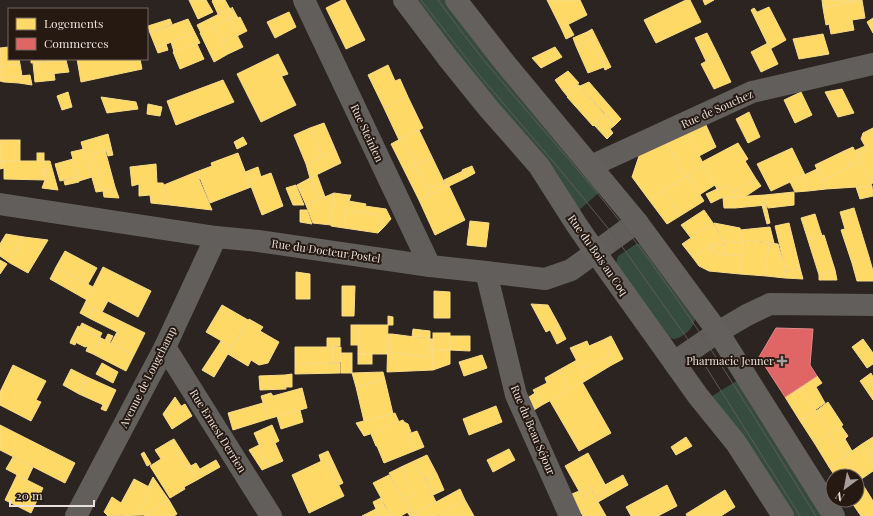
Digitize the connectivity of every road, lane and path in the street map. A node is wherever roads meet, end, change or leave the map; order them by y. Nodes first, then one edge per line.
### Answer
1 (304, 0) edge
2 (404, 0) edge
3 (456, 0) edge
4 (873, 64) edge
5 (591, 166) junction
6 (0, 204) edge
7 (637, 222) junction
8 (216, 237) junction
9 (596, 253) junction
10 (430, 266) junction
11 (486, 272) junction
12 (873, 305) edge
13 (718, 332) junction
14 (165, 347) junction
15 (674, 362) junction
16 (76, 516) edge
17 (271, 516) edge
18 (570, 516) edge
19 (783, 516) edge
20 (834, 516) edge

1 - 10 street, Rue Steinlen
2 - 9 main road, Rue du Bois au Coq
3 - 5 main road
4 - 5 street, Rue de Souchez
5 - 7 main road
6 - 8 street, Rue du Docteur Postel
7 - 9 street, Rue du Docteur Postel
7 - 13 main road
8 - 10 street, Rue du Docteur Postel
8 - 14 street, Avenue de Longchamp
9 - 11 street, Rue du Docteur Postel
9 - 15 main road, Rue du Bois au Coq
10 - 11 street, Rue du Docteur Postel
11 - 18 street, Rue du Beau Séjour
12 - 13 street
13 - 15 street
13 - 20 main road
14 - 16 street, Avenue de Longchamp
14 - 17 street, Rue Ernest Derrien
15 - 19 main road, Rue du Bois au Coq

